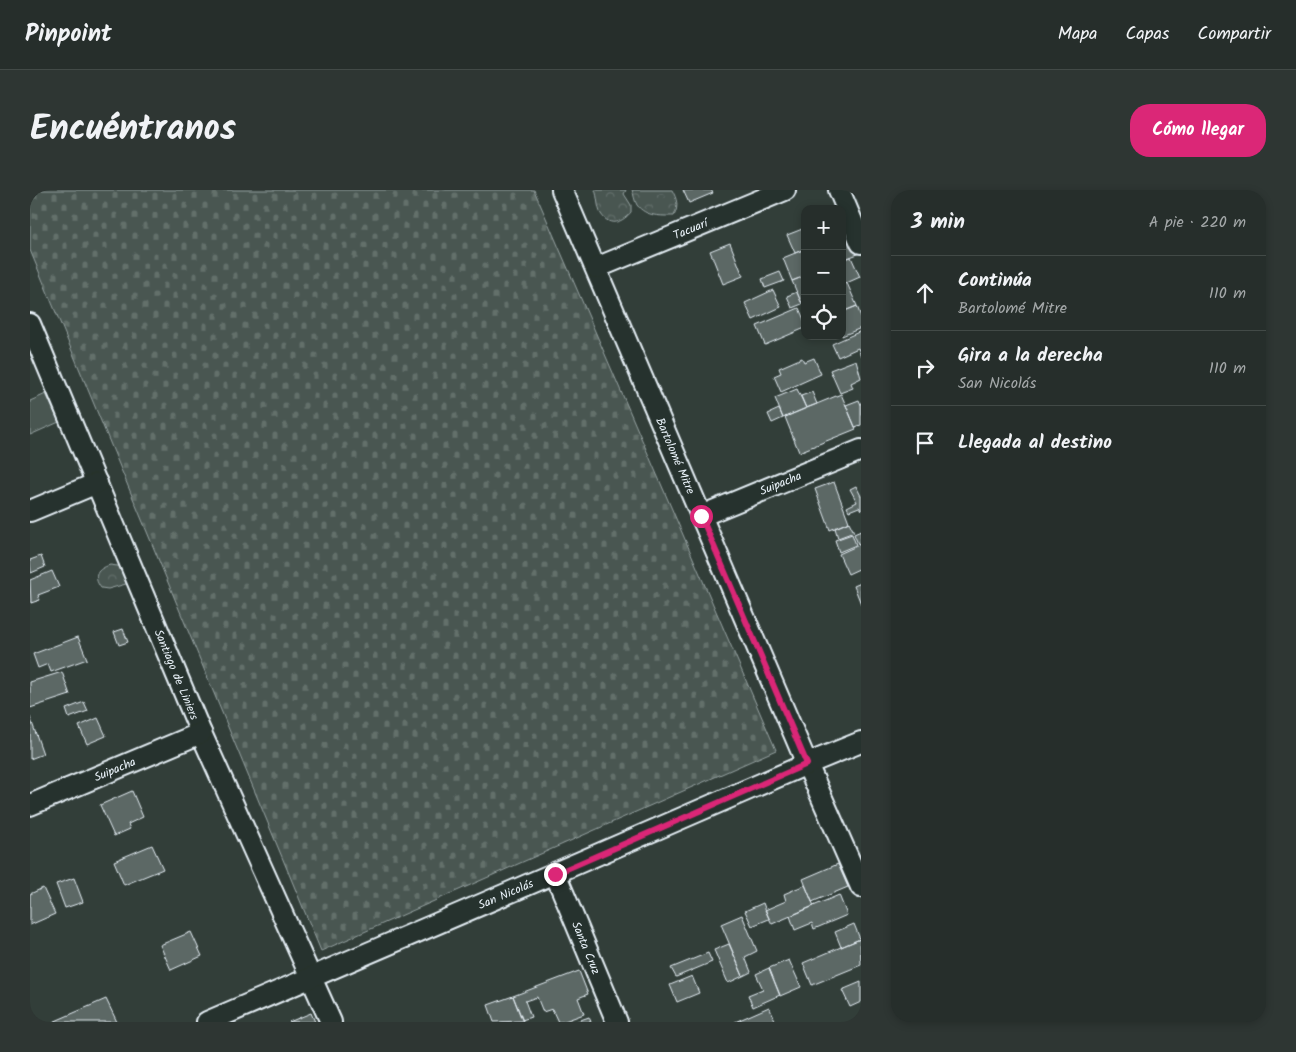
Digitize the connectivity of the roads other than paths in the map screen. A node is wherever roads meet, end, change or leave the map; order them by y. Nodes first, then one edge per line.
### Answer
1 (562, 190) edge
2 (785, 190) edge
3 (839, 190) edge
4 (861, 243) edge
5 (596, 268) junction
6 (30, 324) edge
7 (861, 450) edge
8 (97, 483) junction
9 (30, 511) edge
10 (701, 516) junction
11 (201, 733) junction
12 (861, 742) edge
13 (807, 764) junction
14 (30, 805) edge
15 (555, 874) junction
16 (861, 887) edge
17 (312, 978) junction
18 (206, 1022) edge
19 (331, 1022) edge
20 (617, 1022) edge

1 - 5 street, Bartolomé Mitre
2 - 5 street, Tacuarí
3 - 4 street
5 - 10 street, Bartolomé Mitre
6 - 8 street, Santiago de Liniers
7 - 10 street, Suipacha
8 - 9 street
8 - 11 street, Santiago de Liniers
10 - 13 street, Bartolomé Mitre
11 - 14 street, Suipacha
11 - 17 street, Santiago de Liniers
12 - 13 street, San Nicolás
13 - 15 street, San Nicolás
13 - 16 street, Bartolomé Mitre
15 - 17 street, San Nicolás
15 - 20 street, Santa Cruz
17 - 18 street, San Nicolás
17 - 19 street, Santiago de Liniers

